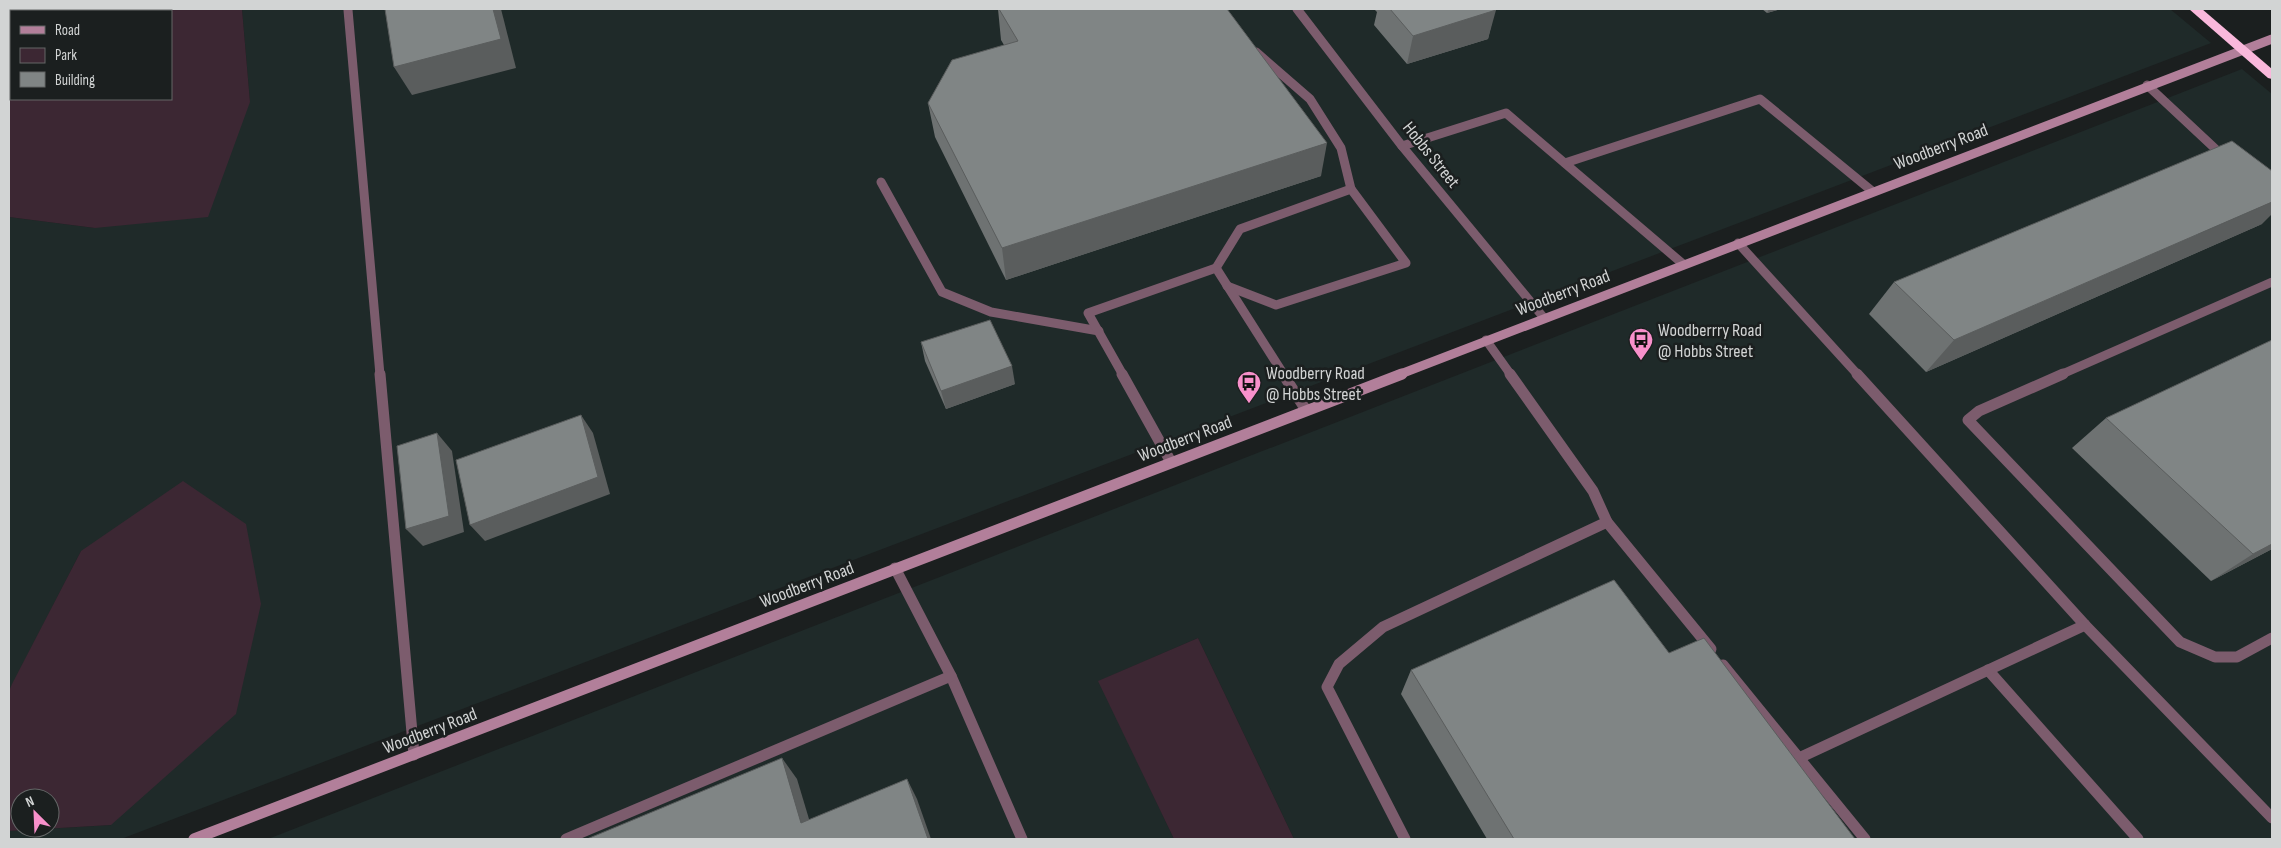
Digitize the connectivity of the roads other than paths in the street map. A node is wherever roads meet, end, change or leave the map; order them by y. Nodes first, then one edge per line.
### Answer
1 (1297, 9) edge
2 (2195, 9) edge
3 (348, 10) dead end
4 (2272, 39) edge
5 (1246, 43) edge
6 (2272, 76) edge
7 (2147, 85) junction
8 (1402, 146) junction
9 (2227, 159) edge
10 (1565, 163) junction
11 (880, 182) dead end
12 (1351, 189) junction
13 (1872, 192) junction
14 (1738, 243) junction
15 (1683, 264) junction
16 (1216, 268) junction
17 (2272, 282) edge
18 (1227, 286) junction
19 (1544, 318) junction
20 (1099, 331) junction
21 (1486, 340) junction
22 (1306, 410) junction
23 (1171, 462) junction
24 (1608, 522) junction
25 (895, 568) junction
26 (2085, 625) junction
27 (2272, 638) edge
28 (1988, 670) junction
29 (951, 676) junction
30 (414, 755) junction
31 (1799, 758) junction
32 (2272, 818) edge
33 (194, 839) edge
34 (566, 839) edge
35 (1022, 839) edge
36 (1405, 839) edge
37 (1864, 839) edge
38 (2138, 839) edge

1 - 8 street, Hobbs Street
2 - 6 highway
3 - 30 street
4 - 7 street, Woodberry Road
5 - 12 street
7 - 9 street
7 - 13 street, Woodberry Road
8 - 10 street
8 - 19 street, Hobbs Street
10 - 13 street
10 - 15 street
11 - 20 street
12 - 16 street
12 - 18 street
13 - 14 street, Woodberry Road
14 - 15 street, Woodberry Road
14 - 26 street
15 - 19 street, Woodberry Road
16 - 18 street
16 - 20 street
17 - 27 street
18 - 22 street
19 - 21 street, Woodberry Road
20 - 23 street
21 - 22 street, Woodberry Road
21 - 24 street
22 - 23 street, Woodberry Road
23 - 25 street, Woodberry Road
24 - 31 street
24 - 36 street
25 - 29 street
25 - 30 street, Woodberry Road
26 - 28 street
26 - 32 street
28 - 31 street
28 - 38 street
29 - 34 street
29 - 35 street
30 - 33 street, Woodberry Road
31 - 37 street

